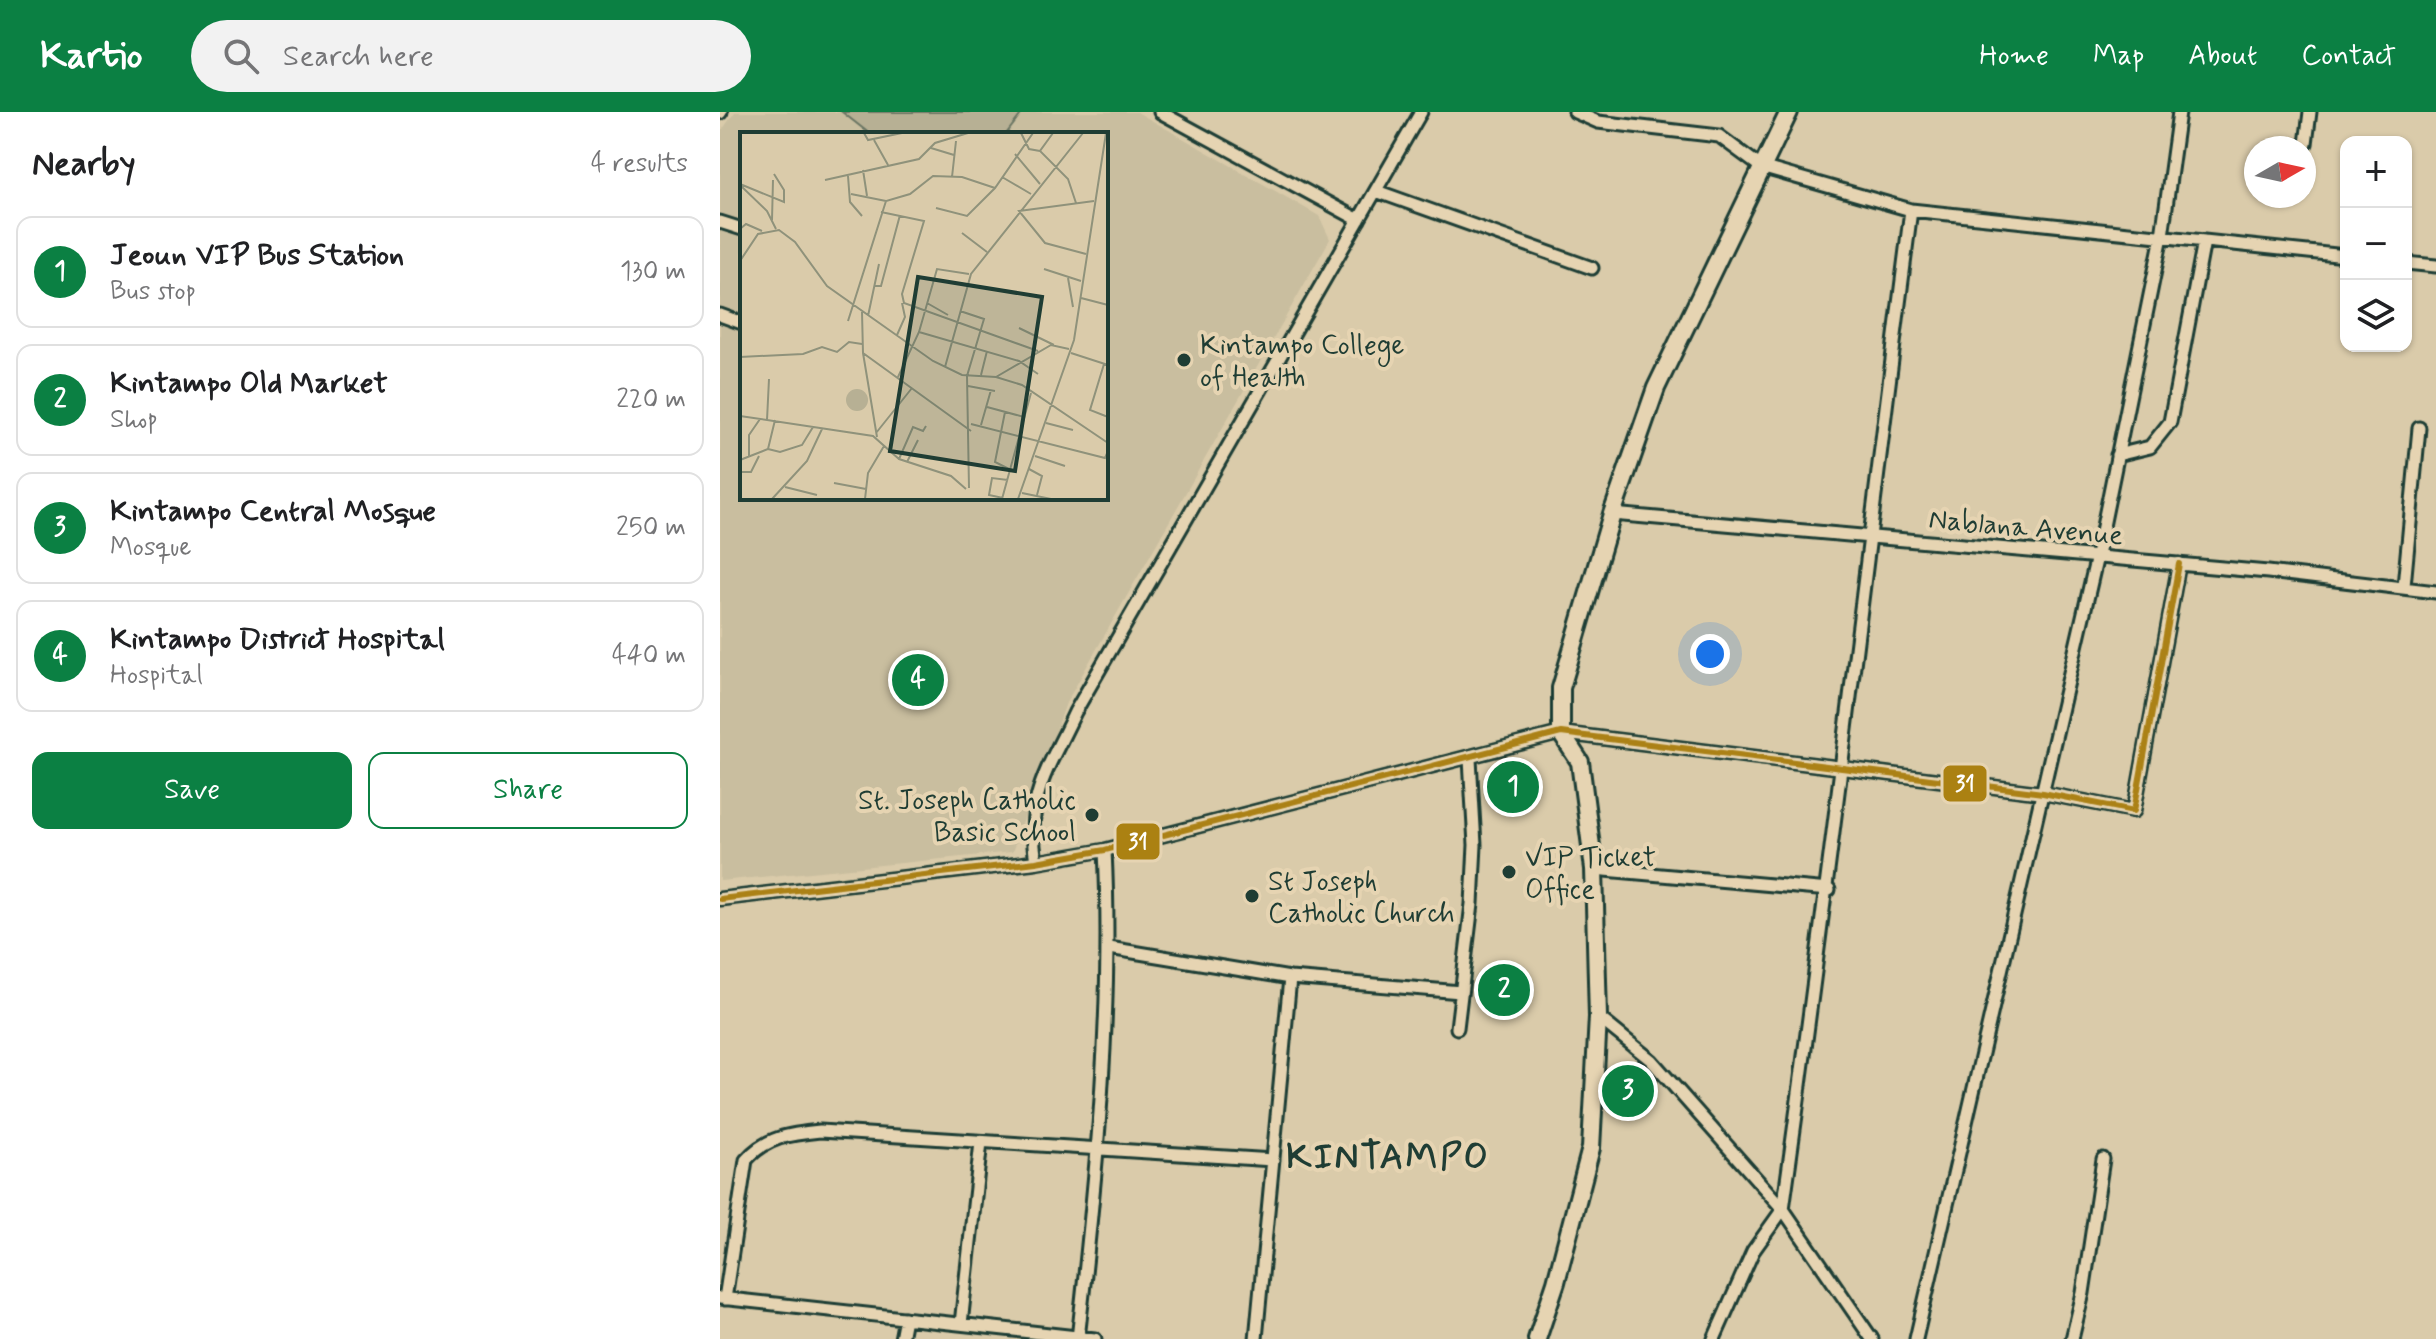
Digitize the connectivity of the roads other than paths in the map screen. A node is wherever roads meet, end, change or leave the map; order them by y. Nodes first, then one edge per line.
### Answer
1 (1160, 112) edge
2 (1421, 112) edge
3 (1575, 112) edge
4 (1789, 112) edge
5 (2179, 112) edge
6 (2310, 112) edge
7 (2307, 136) edge
8 (1761, 167) junction
9 (1376, 191) junction
10 (1911, 210) junction
11 (1359, 220) junction
12 (720, 222) edge
13 (740, 228) edge
14 (2162, 236) junction
15 (2204, 241) junction
16 (2340, 255) edge
17 (2412, 264) edge
18 (2436, 266) edge
19 (1592, 268) dead end
20 (720, 315) edge
21 (740, 322) edge
22 (2419, 428) dead end
23 (2117, 455) junction
24 (1612, 514) junction
25 (1869, 535) junction
26 (2097, 556) junction
27 (2179, 564) junction
28 (2404, 586) junction
29 (2436, 592) edge
30 (1561, 733) junction
31 (1470, 759) junction
32 (1841, 767) junction
33 (2043, 793) junction
34 (1105, 850) junction
35 (1036, 862) junction
36 (1594, 869) junction
37 (1829, 890) junction
38 (720, 899) edge
39 (1109, 948) junction
40 (1290, 978) junction
41 (1461, 992) junction
42 (1598, 1017) junction
43 (1457, 1028) dead end
44 (981, 1142) junction
45 (1097, 1151) junction
46 (2103, 1159) dead end
47 (1273, 1160) junction
48 (1783, 1209) junction
49 (723, 1298) edge
50 (905, 1318) junction
51 (961, 1324) junction
52 (1078, 1338) edge
53 (901, 1339) edge
54 (1095, 1339) edge
55 (1256, 1339) edge
56 (1537, 1339) edge
57 (1714, 1339) edge
58 (1872, 1339) edge
59 (1916, 1339) edge
60 (2072, 1339) edge

1 - 11 street
2 - 9 street
3 - 8 street
4 - 8 main road
5 - 14 street
6 - 7 street
8 - 10 street
8 - 24 main road
9 - 11 street
9 - 19 street
10 - 14 street
10 - 25 street
11 - 35 street
12 - 13 street
14 - 15 street
14 - 23 street
15 - 16 street
15 - 23 street
17 - 18 street
20 - 21 street
22 - 28 street
23 - 26 street
24 - 25 street, Nablana Avenue
24 - 30 main road
25 - 26 street, Nablana Avenue
25 - 32 street
26 - 27 street, Nablana Avenue
26 - 33 street
27 - 28 street, Nablana Avenue
27 - 33 street
28 - 29 street, Nablana Avenue
30 - 31 street
30 - 32 street
30 - 36 main road
31 - 34 street
31 - 41 street
32 - 33 street
32 - 37 street
33 - 59 street
34 - 35 street
34 - 39 street
35 - 38 street
36 - 37 street
36 - 42 main road
37 - 48 street
39 - 40 street
39 - 45 street
40 - 41 street
40 - 47 street
41 - 43 street
42 - 48 street
42 - 56 main road
44 - 45 street
44 - 49 street
44 - 51 street
45 - 47 street
45 - 52 street
46 - 60 street
47 - 55 street
48 - 57 street
48 - 58 street
49 - 50 street
50 - 51 street
50 - 53 street
51 - 52 street
52 - 54 street

